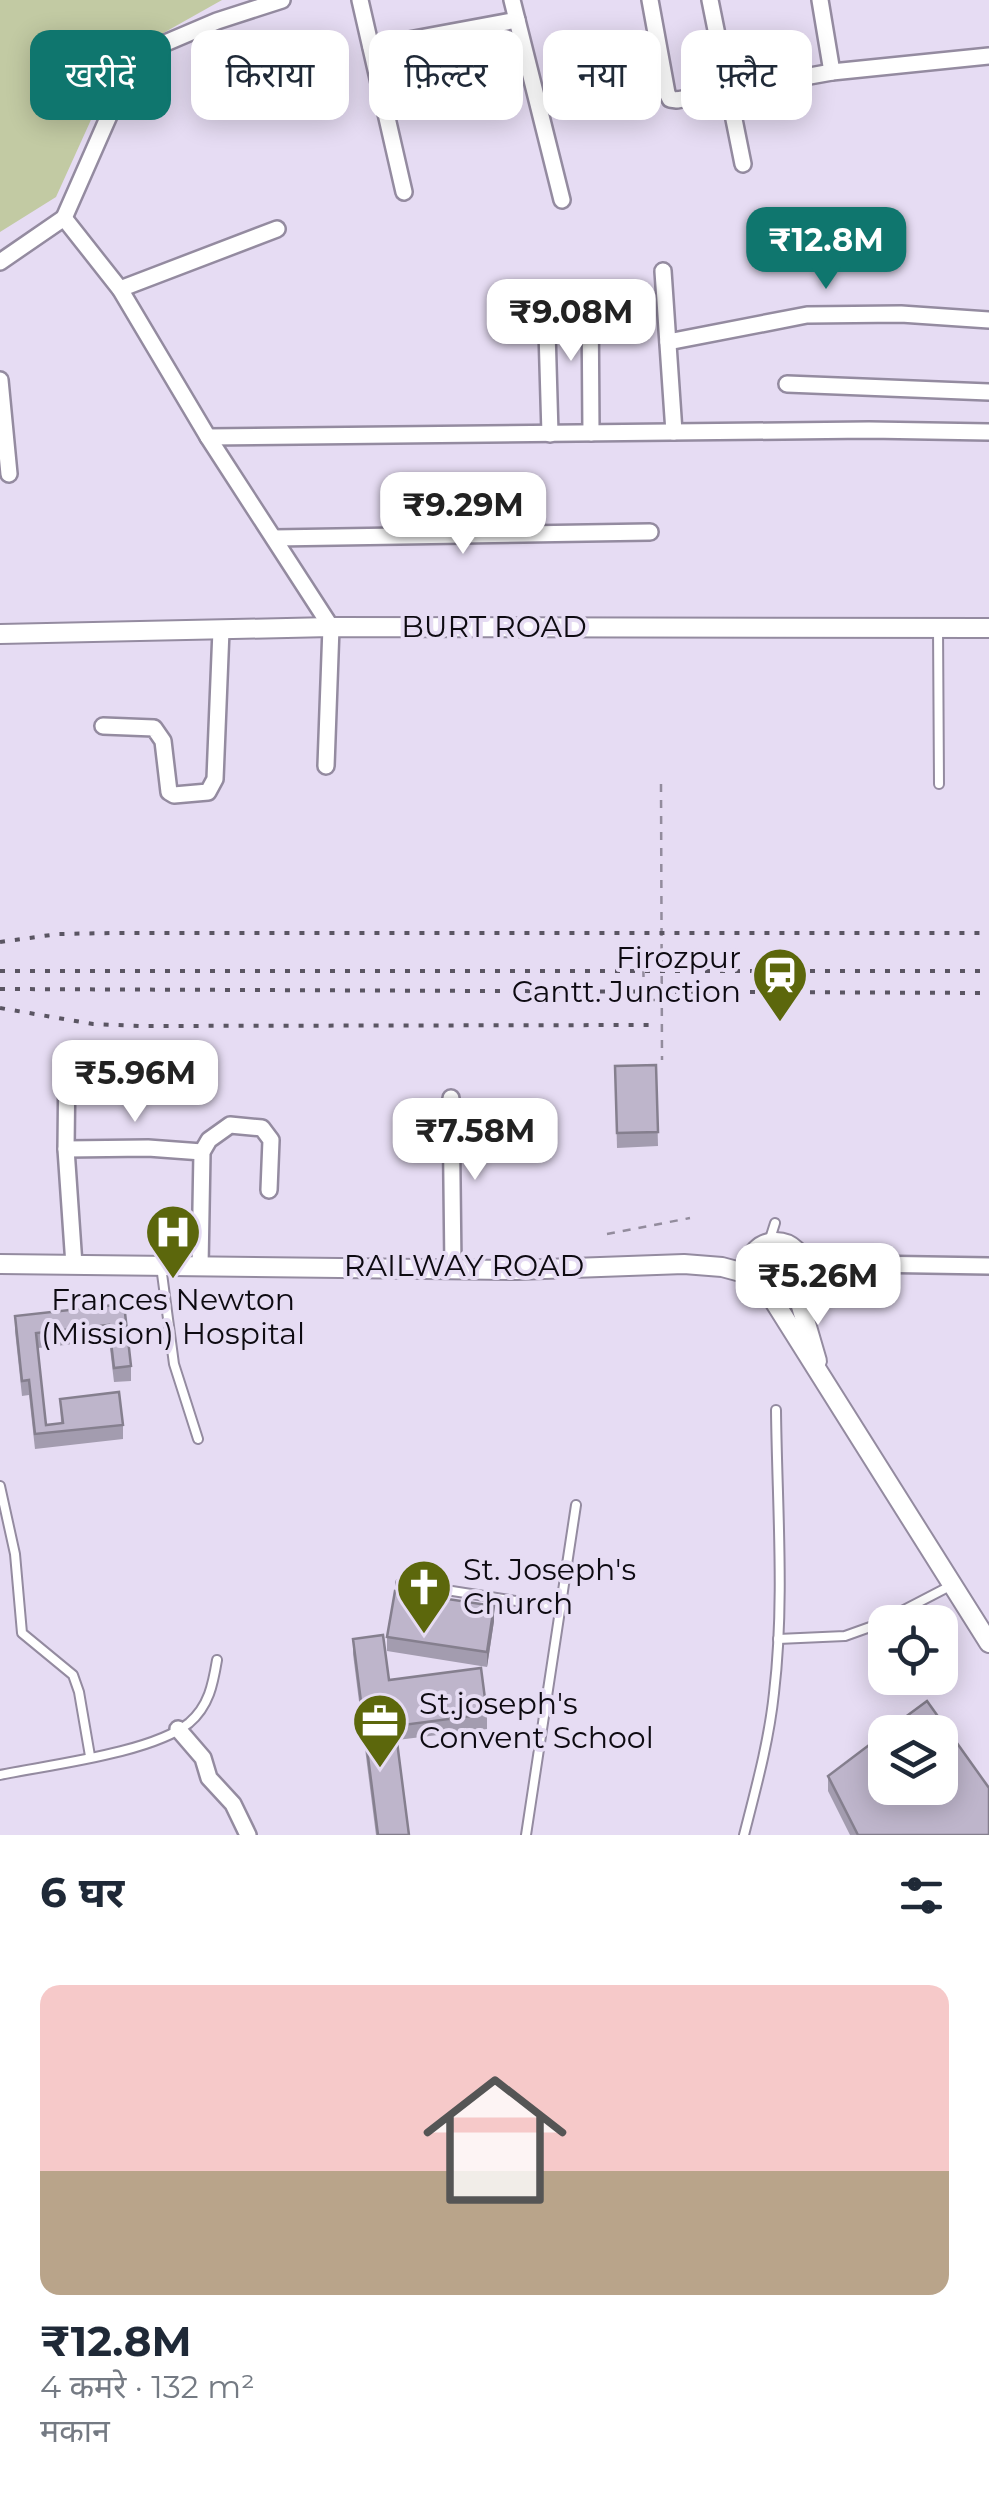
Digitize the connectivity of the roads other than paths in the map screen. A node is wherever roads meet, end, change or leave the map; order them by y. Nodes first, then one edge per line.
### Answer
1 (282, 0) edge
2 (360, 0) edge
3 (512, 0) edge
4 (650, 0) edge
5 (710, 0) edge
6 (820, 0) edge
7 (518, 20) junction
8 (464, 30) edge
9 (716, 30) edge
10 (369, 38) edge
11 (989, 56) edge
12 (832, 72) junction
13 (812, 76) edge
14 (681, 99) edge
15 (388, 120) edge
16 (733, 120) edge
17 (743, 164) dead end
18 (404, 192) dead end
19 (562, 200) dead end
20 (64, 218) junction
21 (277, 229) dead end
22 (0, 262) edge
23 (663, 271) dead end
24 (120, 289) junction
25 (590, 292) dead end
26 (546, 296) dead end
27 (989, 320) edge
28 (668, 342) junction
29 (0, 380) edge
30 (787, 384) dead end
31 (989, 392) edge
32 (674, 432) junction
33 (989, 432) edge
34 (550, 434) junction
35 (591, 434) junction
36 (208, 437) junction
37 (10, 474) dead end
38 (650, 532) dead end
39 (274, 538) junction
40 (331, 627) junction
41 (938, 627) junction
42 (989, 628) edge
43 (222, 630) junction
44 (0, 634) edge
45 (103, 726) dead end
46 (326, 766) dead end
47 (939, 784) dead end
48 (67, 1058) dead end
49 (451, 1098) dead end
50 (66, 1148) junction
51 (202, 1152) junction
52 (269, 1190) dead end
53 (774, 1223) dead end
54 (769, 1242) junction
55 (804, 1263) junction
56 (0, 1264) edge
57 (74, 1266) junction
58 (162, 1266) junction
59 (200, 1266) junction
60 (989, 1266) edge
61 (453, 1268) junction
62 (748, 1274) junction
63 (796, 1290) junction
64 (772, 1298) junction
65 (824, 1383) junction
66 (776, 1410) dead end
67 (198, 1439) dead end
68 (0, 1486) edge
69 (576, 1505) dead end
70 (401, 1583) dead end
71 (952, 1586) junction
72 (561, 1608) junction
73 (778, 1639) junction
74 (989, 1643) edge
75 (217, 1660) dead end
76 (178, 1728) junction
77 (90, 1756) junction
78 (0, 1775) edge
79 (248, 1835) edge
80 (526, 1835) edge
81 (744, 1835) edge

1 - 20 street
2 - 10 street
3 - 7 street
4 - 14 street
5 - 9 street
6 - 12 street
7 - 8 street
7 - 19 street
11 - 12 street
12 - 13 street
15 - 18 street
16 - 17 street
20 - 22 street
20 - 24 street
21 - 24 street
23 - 28 street
24 - 36 street
25 - 35 street
26 - 34 street
27 - 28 street
28 - 32 street
29 - 37 street
30 - 31 street
32 - 33 street
32 - 35 street
34 - 35 street
34 - 36 street
36 - 39 street
38 - 39 street
39 - 40 street
40 - 41 street, BURT ROAD
40 - 43 street, BURT ROAD
40 - 46 street
41 - 42 street, BURT ROAD
41 - 47 lane
43 - 44 street, BURT ROAD
43 - 45 street
48 - 50 street
49 - 61 street
50 - 51 street
50 - 57 street
51 - 52 street
51 - 59 street
53 - 54 lane
54 - 55 street
54 - 62 street
55 - 60 street
55 - 63 street
56 - 57 street, RAILWAY ROAD
57 - 58 street, RAILWAY ROAD
58 - 59 street, RAILWAY ROAD
58 - 67 lane
59 - 61 street, RAILWAY ROAD
61 - 62 street, RAILWAY ROAD
62 - 64 street
63 - 64 street
63 - 65 street
64 - 65 street
65 - 71 street
66 - 73 lane
68 - 77 lane
69 - 72 lane
70 - 72 lane
71 - 73 lane
71 - 74 street
72 - 80 lane
73 - 81 lane
75 - 76 lane
76 - 77 lane
76 - 79 street
77 - 78 lane

